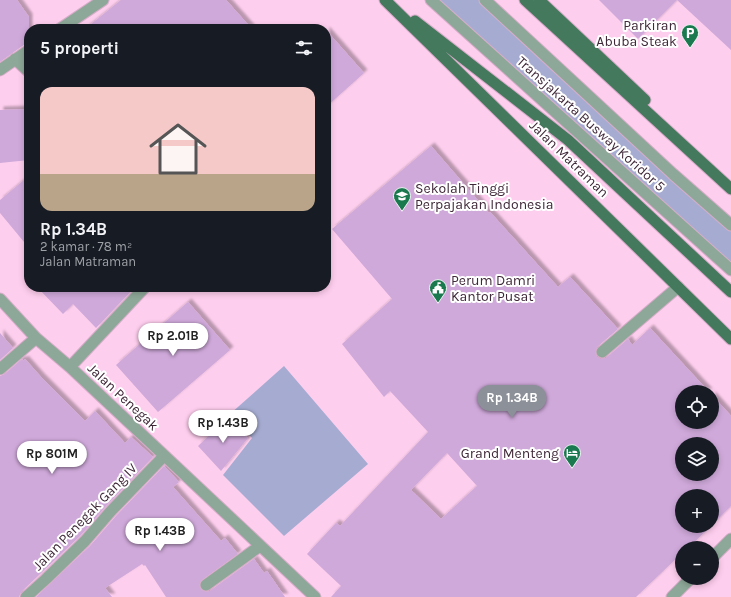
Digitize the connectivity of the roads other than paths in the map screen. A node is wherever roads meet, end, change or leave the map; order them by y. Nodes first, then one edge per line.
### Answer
1 (103, 0) edge
2 (387, 0) edge
3 (431, 0) edge
4 (485, 0) edge
5 (525, 0) edge
6 (539, 0) edge
7 (67, 24) edge
8 (24, 54) edge
9 (15, 60) junction
10 (24, 68) edge
11 (0, 70) edge
12 (731, 179) edge
13 (731, 189) edge
14 (731, 225) edge
15 (731, 270) edge
16 (678, 287) junction
17 (140, 292) edge
18 (731, 292) edge
19 (0, 300) edge
20 (36, 338) junction
21 (731, 340) edge
22 (602, 352) dead end
23 (70, 367) junction
24 (0, 369) edge
25 (164, 456) junction
26 (731, 539) edge
27 (260, 546) junction
28 (719, 551) edge
29 (206, 585) dead end
30 (684, 585) edge
31 (26, 597) edge
32 (315, 597) edge
33 (672, 597) edge

1 - 7 street
2 - 16 main road, Jalan Matraman
2 - 18 main road, Jalan Matraman
3 - 15 street, Transjakarta Busway Koridor 5
4 - 14 street, Transjakarta Busway Koridor 5
5 - 13 main road
6 - 12 main road
8 - 9 street
9 - 10 street
9 - 11 street
16 - 21 main road, Jalan Matraman
16 - 22 street
17 - 23 street
19 - 20 street, Jalan Penegak
20 - 23 street, Jalan Penegak
20 - 24 street
23 - 25 street, Jalan Penegak
25 - 27 street, Jalan Penegak
25 - 31 street, Jalan Penegak Gang IV
26 - 28 street
27 - 29 street
27 - 32 street, Jalan Penegak
30 - 33 street

